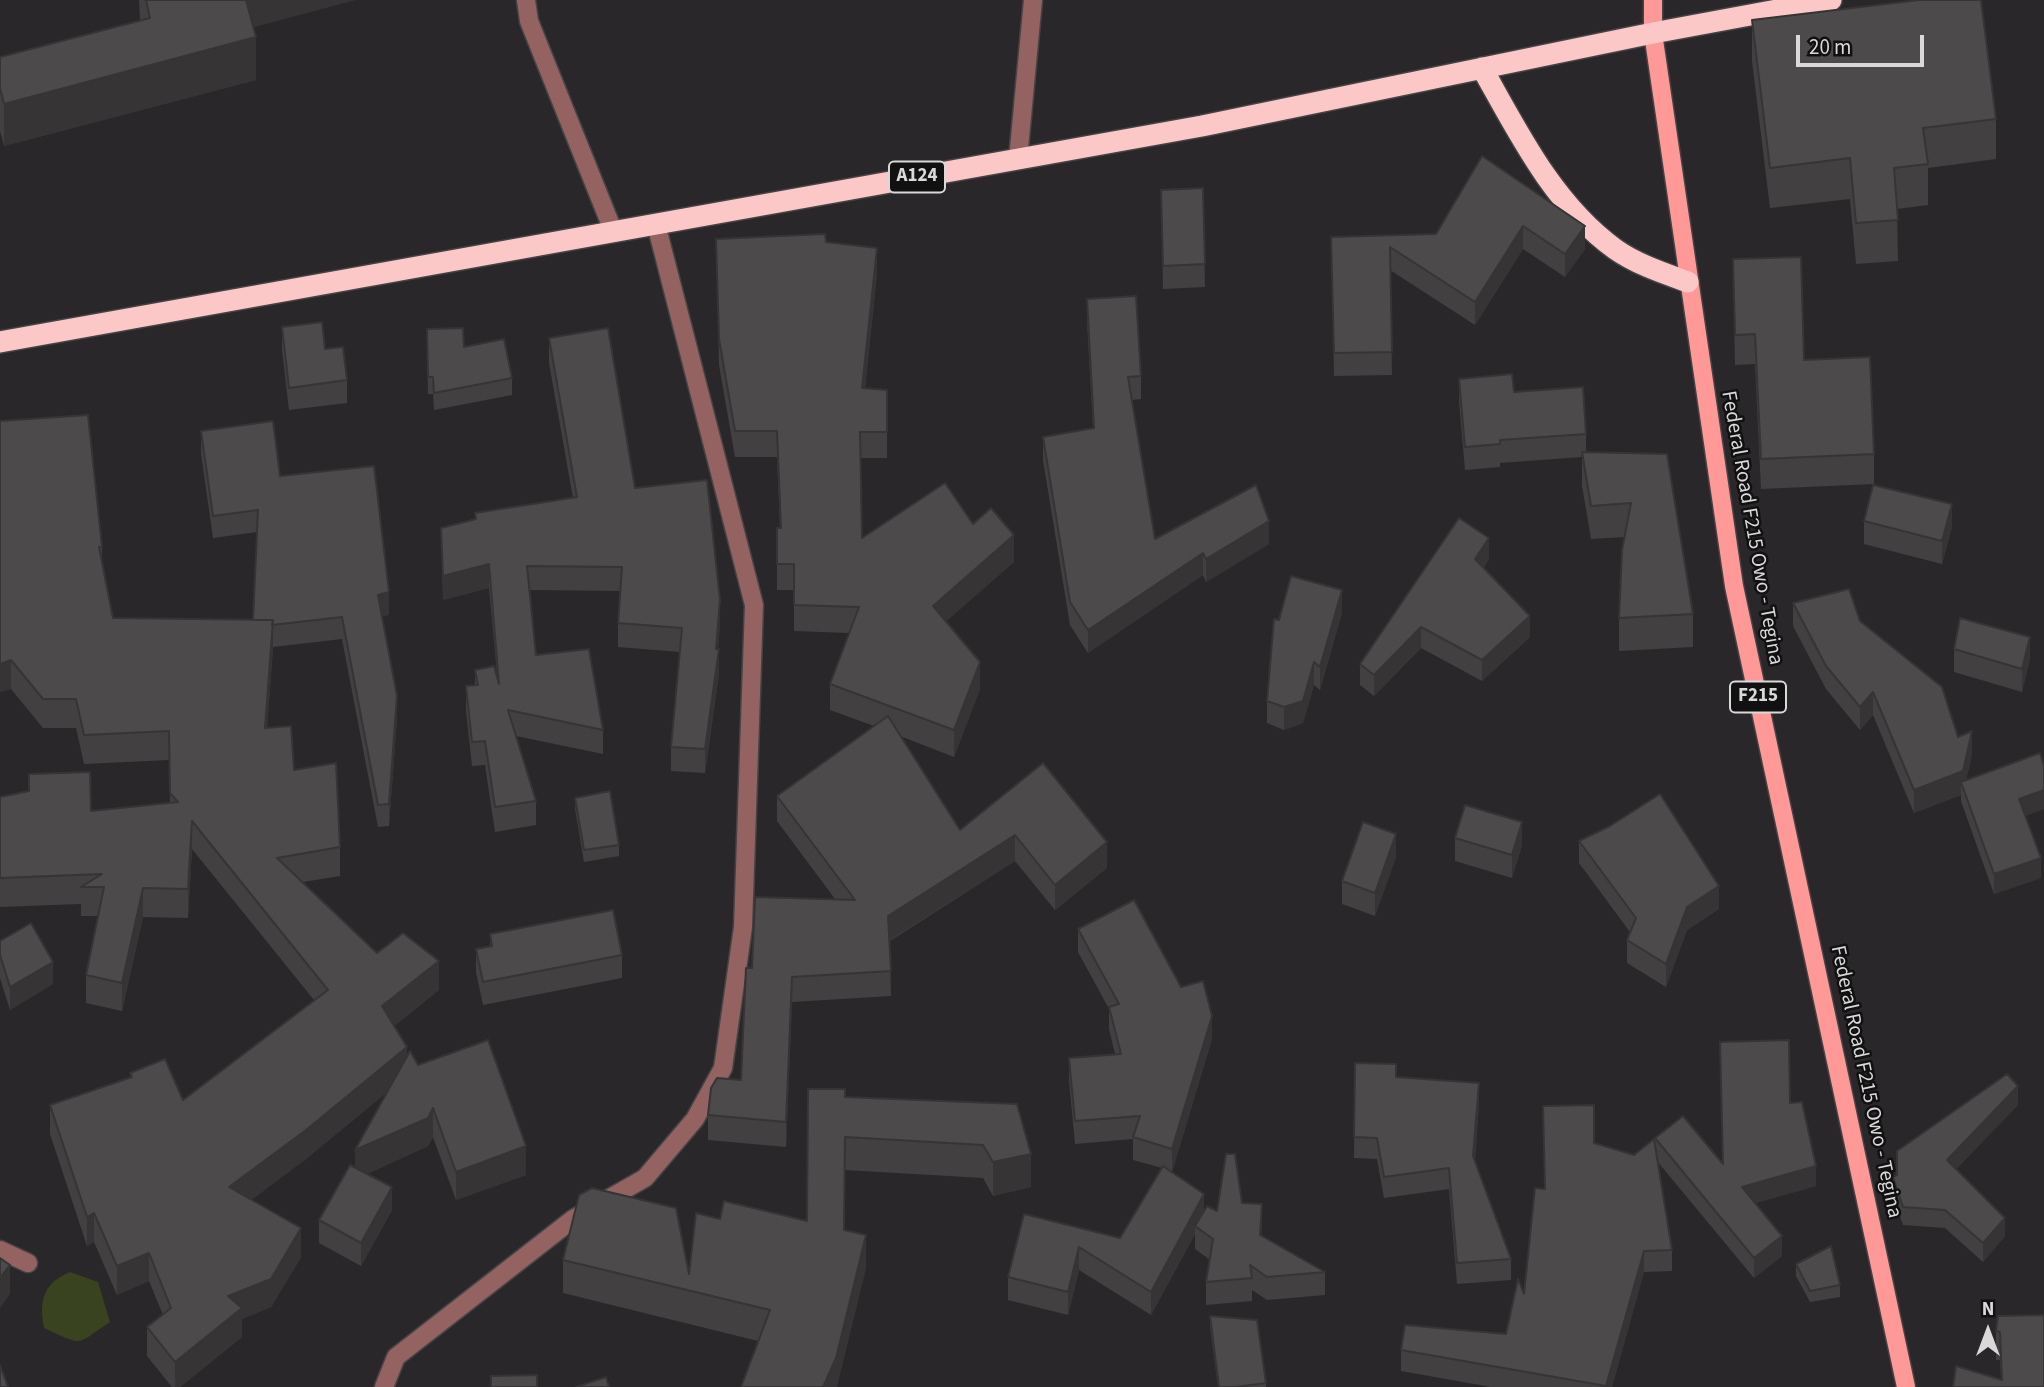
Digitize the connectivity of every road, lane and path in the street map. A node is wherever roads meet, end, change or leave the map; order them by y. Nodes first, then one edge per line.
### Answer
1 (526, 0) edge
2 (1033, 0) edge
3 (1653, 0) edge
4 (1832, 0) edge
5 (1653, 33) junction
6 (1482, 68) junction
7 (1018, 159) junction
8 (656, 224) junction
9 (614, 233) junction
10 (1688, 282) junction
11 (0, 342) edge
12 (0, 1250) edge
13 (28, 1263) dead end
14 (384, 1387) edge
15 (1906, 1387) edge

1 - 9 street
2 - 7 street
3 - 5 main road, Federal Road F215 Owo - Tegina / F215
4 - 5 highway, A124
5 - 6 highway, A124
5 - 10 main road, Federal Road F215 Owo - Tegina / F215
6 - 7 highway, A124
6 - 10 highway
7 - 8 highway, A124
8 - 9 highway, A124
8 - 14 street
9 - 11 highway, A124
10 - 15 main road, Federal Road F215 Owo - Tegina / F215
12 - 13 street

